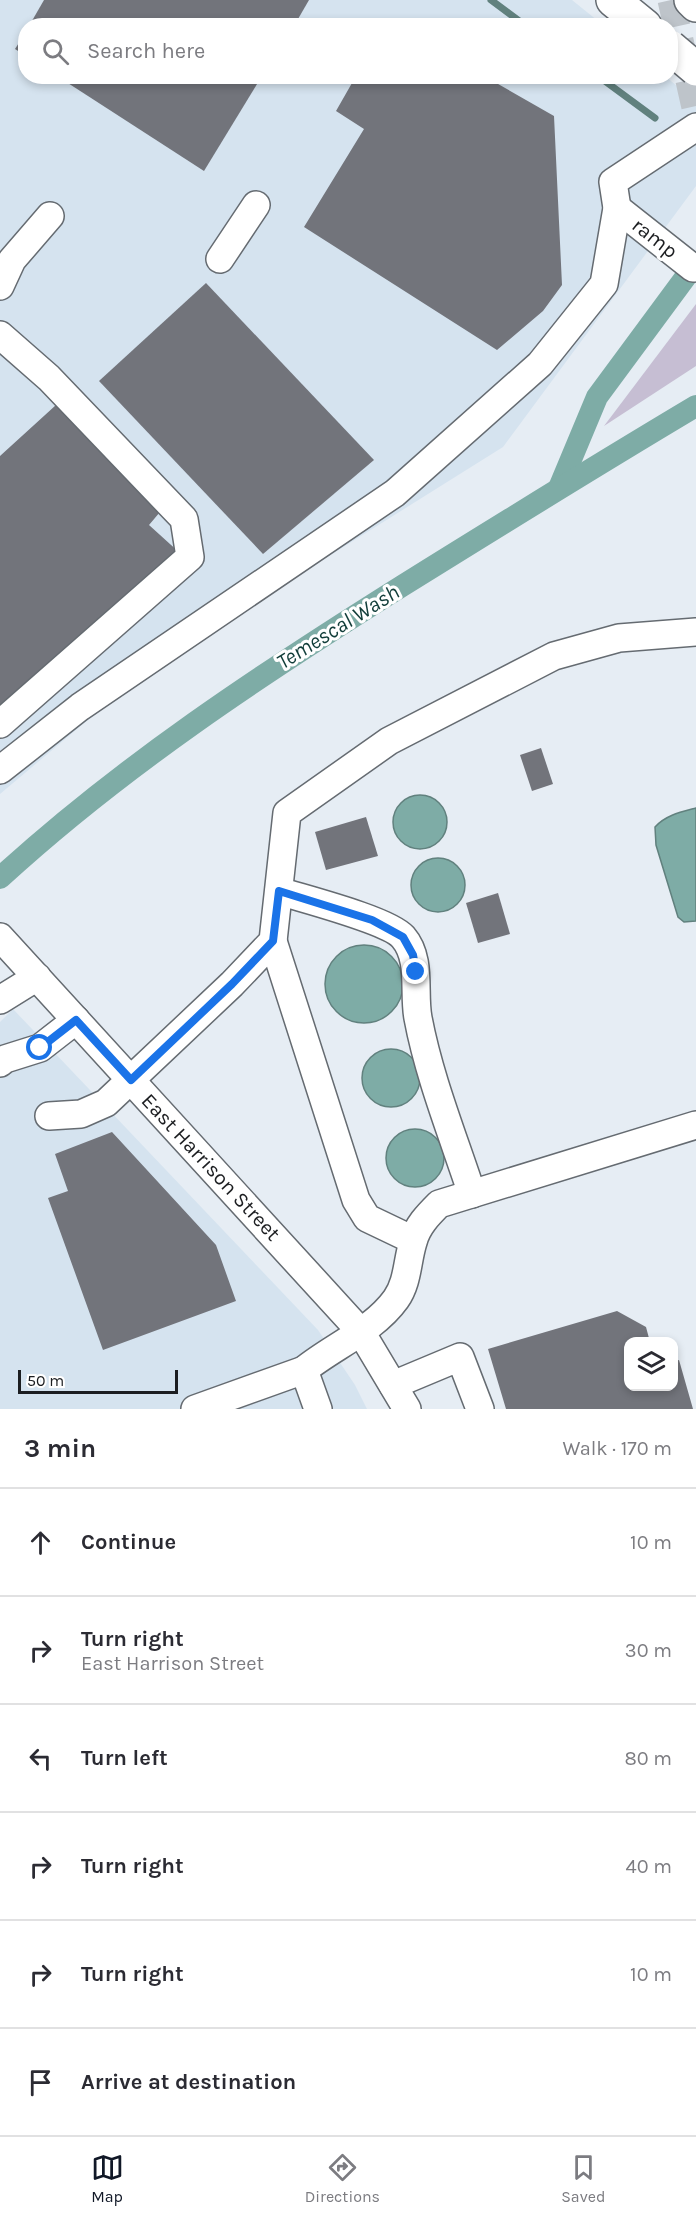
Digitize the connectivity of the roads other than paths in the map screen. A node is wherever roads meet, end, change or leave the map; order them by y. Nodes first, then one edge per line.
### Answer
1 (691, 0) edge
2 (696, 5) edge
3 (678, 54) edge
4 (696, 69) edge
5 (696, 127) edge
6 (256, 205) dead end
7 (618, 208) junction
8 (50, 216) dead end
9 (220, 259) dead end
10 (693, 267) dead end
11 (0, 285) edge
12 (0, 335) edge
13 (696, 632) edge
14 (0, 724) edge
15 (0, 770) edge
16 (279, 891) junction
17 (0, 937) edge
18 (273, 941) junction
19 (37, 977) junction
20 (0, 1000) edge
21 (76, 1020) junction
22 (0, 1064) edge
23 (131, 1080) junction
24 (49, 1116) dead end
25 (696, 1125) edge
26 (472, 1194) junction
27 (413, 1240) junction
28 (361, 1332) junction
29 (304, 1370) junction
30 (393, 1384) junction
31 (195, 1409) edge
32 (318, 1409) edge
33 (407, 1409) edge
34 (480, 1409) edge

1 - 2 highway
3 - 4 highway, bridge
5 - 7 street
6 - 9 street
7 - 10 street, ramp
7 - 15 street
8 - 11 street
12 - 14 street
13 - 16 street
16 - 18 street
16 - 26 street
17 - 19 street, East Harrison Street
18 - 23 street
18 - 27 street
19 - 20 street
19 - 21 street, East Harrison Street
21 - 22 street
21 - 23 street, East Harrison Street
23 - 24 street
23 - 28 street, East Harrison Street
25 - 26 street
26 - 27 street
27 - 28 street
28 - 29 street
28 - 30 street, East Harrison Street
29 - 31 street
29 - 32 street
30 - 33 street, East Harrison Street
30 - 34 street

